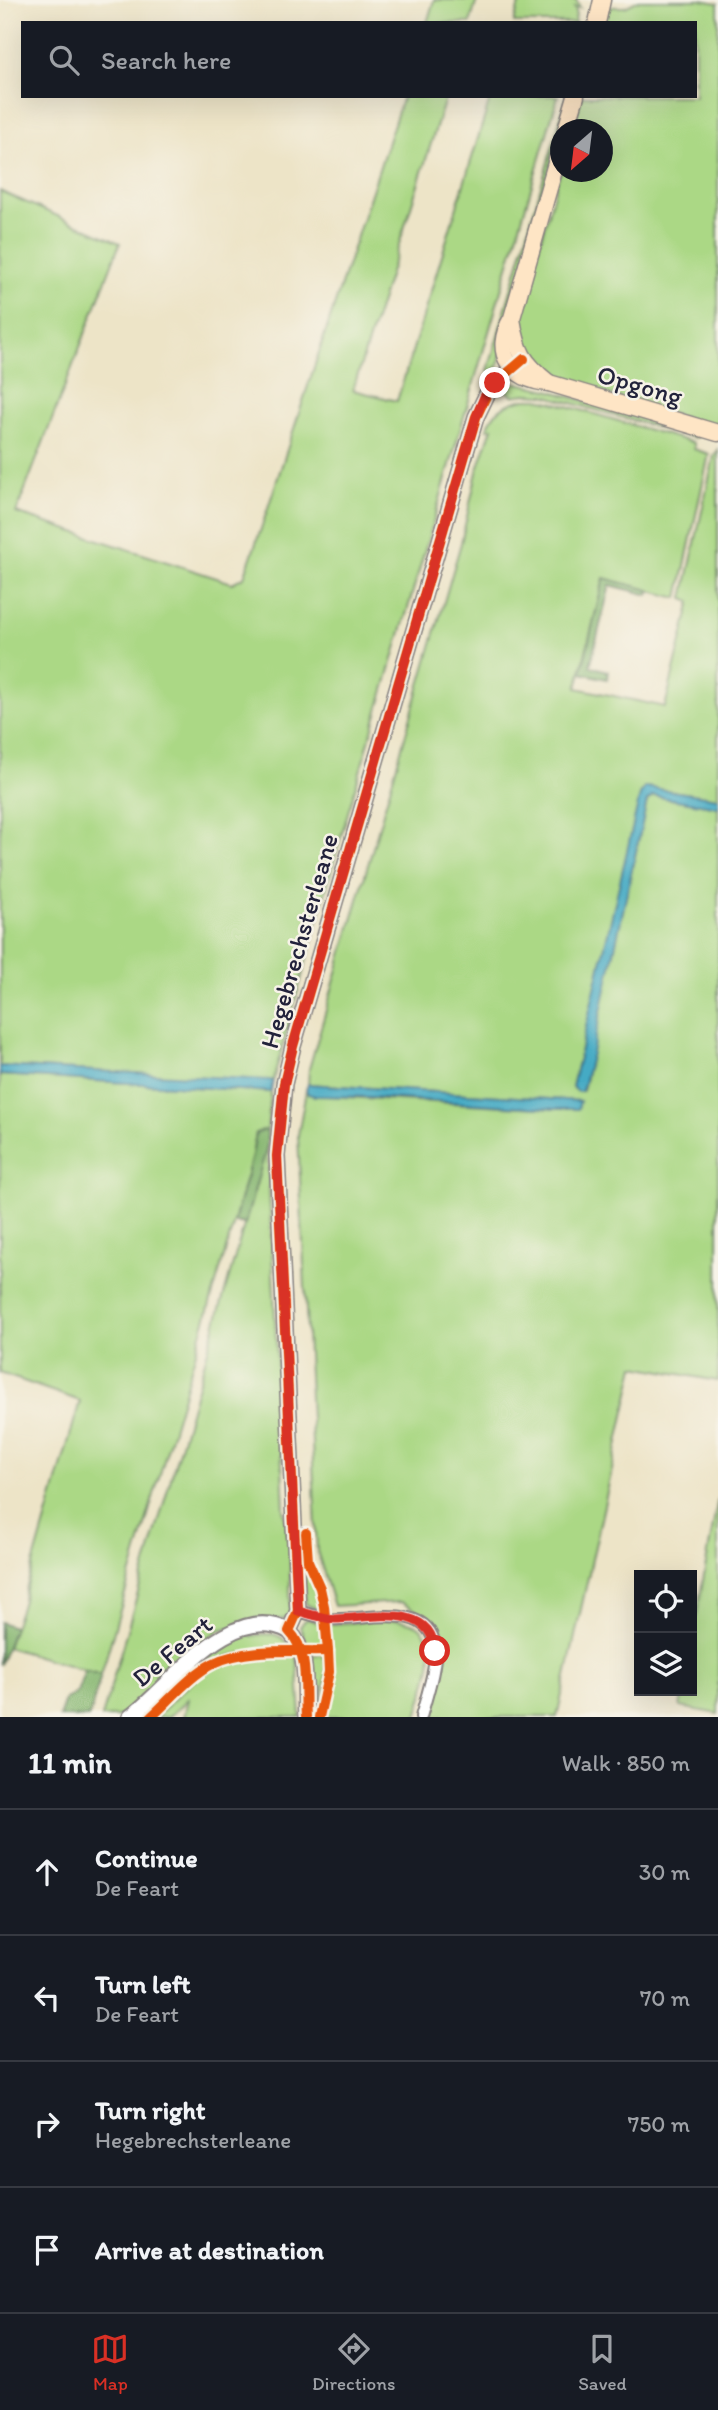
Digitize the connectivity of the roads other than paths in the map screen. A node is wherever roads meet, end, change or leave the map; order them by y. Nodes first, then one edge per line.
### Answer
1 (602, 0) edge
2 (597, 21) edge
3 (575, 98) edge
4 (569, 119) edge
5 (551, 182) edge
6 (517, 363) junction
7 (718, 433) edge
8 (298, 1611) junction
9 (289, 1631) junction
10 (130, 1717) edge
11 (306, 1717) edge
12 (421, 1717) edge

1 - 2 main road
3 - 4 main road
5 - 6 main road
6 - 7 main road, Opgong
6 - 8 street, Hegebrechsterleane
8 - 9 street, Hegebrechsterleane
8 - 12 street
9 - 10 street, De Feart
9 - 11 street

